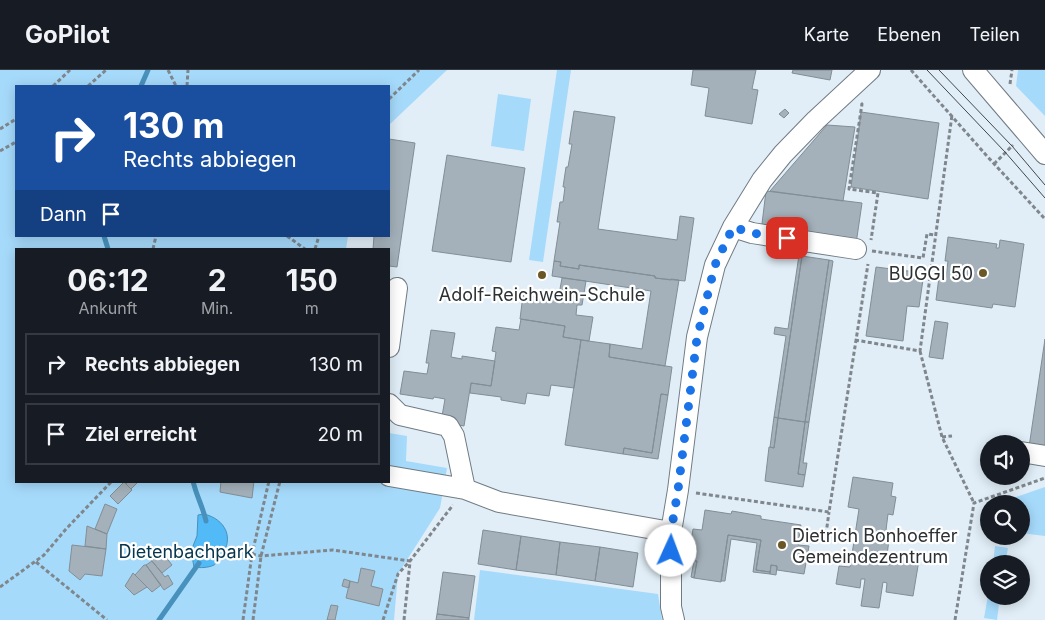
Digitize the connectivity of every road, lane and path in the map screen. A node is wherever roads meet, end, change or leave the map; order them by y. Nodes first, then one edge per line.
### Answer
1 (70, 70) edge
2 (106, 70) edge
3 (168, 70) edge
4 (188, 70) edge
5 (419, 70) edge
6 (870, 70) edge
7 (911, 70) edge
8 (973, 70) edge
9 (1012, 70) edge
10 (1010, 84) dead end
11 (54, 85) edge
12 (89, 85) edge
13 (176, 85) edge
14 (187, 85) edge
15 (849, 90) junction
16 (390, 98) edge
17 (952, 115) junction
18 (15, 120) edge
19 (0, 129) edge
20 (1017, 141) dead end
21 (15, 142) edge
22 (0, 150) edge
23 (1045, 154) edge
24 (994, 164) junction
25 (863, 191) dead end
26 (1045, 219) edge
27 (733, 227) junction
28 (935, 236) junction
29 (288, 237) edge
30 (304, 248) edge
31 (856, 249) joint
32 (398, 288) dead end
33 (390, 341) edge
34 (920, 351) junction
35 (390, 405) edge
36 (942, 436) junction
37 (952, 436) dead end
38 (1030, 454) edge
39 (1045, 456) edge
40 (390, 476) edge
41 (1045, 478) edge
42 (110, 483) edge
43 (269, 483) edge
44 (279, 483) edge
45 (466, 489) junction
46 (678, 490) junction
47 (974, 503) junction
48 (829, 512) junction
49 (671, 532) junction
50 (826, 534) dead end
51 (252, 554) junction
52 (261, 556) junction
53 (410, 561) junction
54 (36, 562) junction
55 (0, 587) edge
56 (107, 620) edge
57 (243, 620) edge
58 (253, 620) edge
59 (383, 620) edge
60 (404, 620) edge
61 (674, 620) edge
62 (955, 620) edge

1 - 11 path
2 - 12 path
3 - 13 path
4 - 14 path
5 - 16 path
6 - 15 street
7 - 17 path
8 - 23 street
9 - 10 path
15 - 25 path
15 - 27 street
17 - 24 path
17 - 28 path
18 - 19 path
20 - 24 path
21 - 22 path
24 - 26 path
27 - 31 street
27 - 46 street
28 - 31 path
28 - 34 path
29 - 30 path
32 - 33 street
34 - 36 path
34 - 48 path
35 - 45 street
36 - 37 path
36 - 47 path
38 - 39 street
40 - 45 street
41 - 47 path
42 - 54 path
43 - 51 path
44 - 52 path
45 - 49 street
45 - 53 path
46 - 48 path
46 - 49 street
47 - 62 path
48 - 50 path
49 - 61 street
51 - 52 path
51 - 57 path
52 - 53 path
52 - 58 path
53 - 59 path
53 - 60 path
54 - 55 path
54 - 56 path

